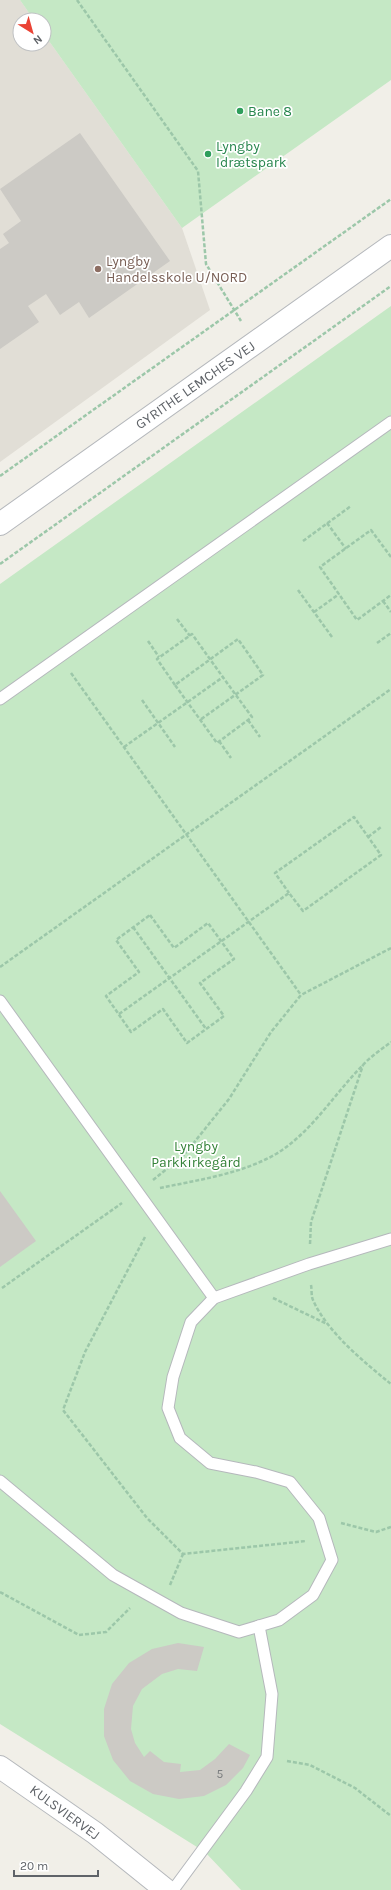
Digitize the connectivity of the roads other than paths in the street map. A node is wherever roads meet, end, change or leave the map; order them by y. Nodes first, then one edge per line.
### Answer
1 (391, 246) edge
2 (391, 422) edge
3 (0, 524) edge
4 (0, 699) edge
5 (0, 1001) edge
6 (391, 1239) edge
7 (214, 1298) junction
8 (0, 1481) edge
9 (258, 1626) junction
10 (0, 1767) edge
11 (166, 1890) edge
12 (173, 1890) edge

1 - 3 street, GYRITHE LEMCHES VEJ
2 - 4 lane
5 - 7 lane
6 - 7 lane
7 - 9 lane
8 - 9 lane
9 - 12 lane
10 - 11 street, KULSVIERVEJ

